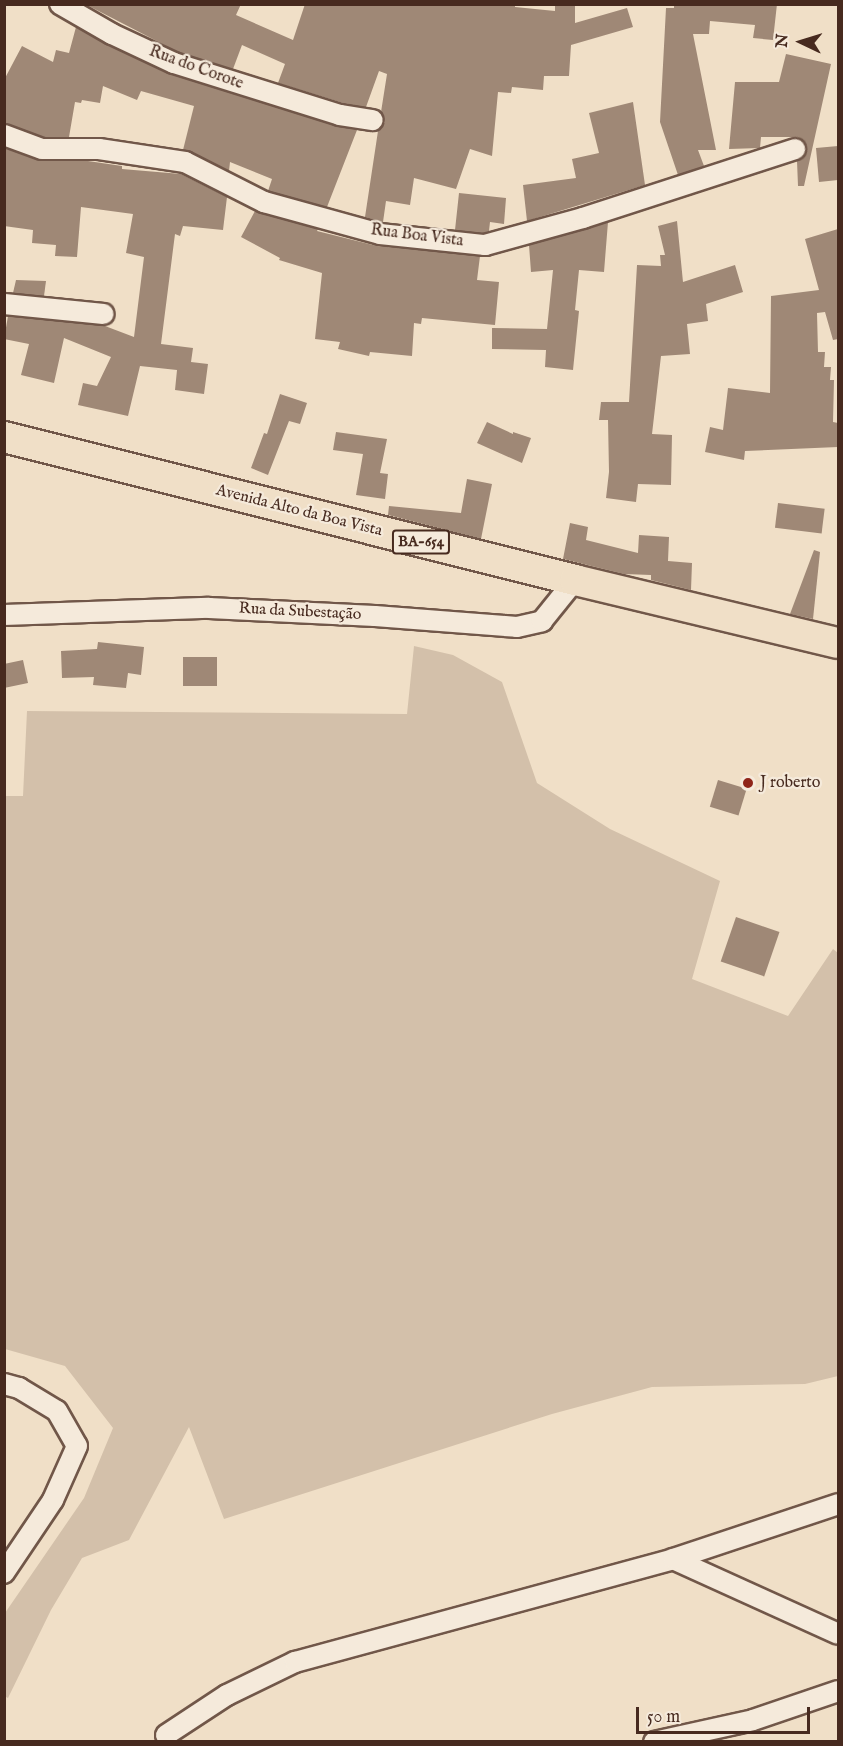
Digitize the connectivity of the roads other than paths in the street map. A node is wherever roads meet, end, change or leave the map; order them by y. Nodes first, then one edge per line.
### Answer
1 (60, 4) edge
2 (374, 120) dead end
3 (4, 135) edge
4 (795, 149) dead end
5 (4, 304) edge
6 (104, 314) dead end
7 (4, 436) edge
8 (575, 580) junction
9 (4, 615) edge
10 (838, 643) edge
11 (4, 1384) edge
12 (838, 1504) edge
13 (673, 1559) junction
14 (4, 1573) edge
15 (838, 1634) edge
16 (838, 1691) edge
17 (165, 1739) edge
18 (654, 1742) edge

1 - 2 street, Rua do Corote
3 - 4 street, Rua Boa Vista
5 - 6 street
7 - 8 main road, Avenida Alto da Boa Vista / BA-654
8 - 9 street, Rua da Subestação
8 - 10 main road, Avenida Alto da Boa Vista / BA-654
11 - 14 street
12 - 13 street
13 - 15 street
13 - 17 street
16 - 18 street

